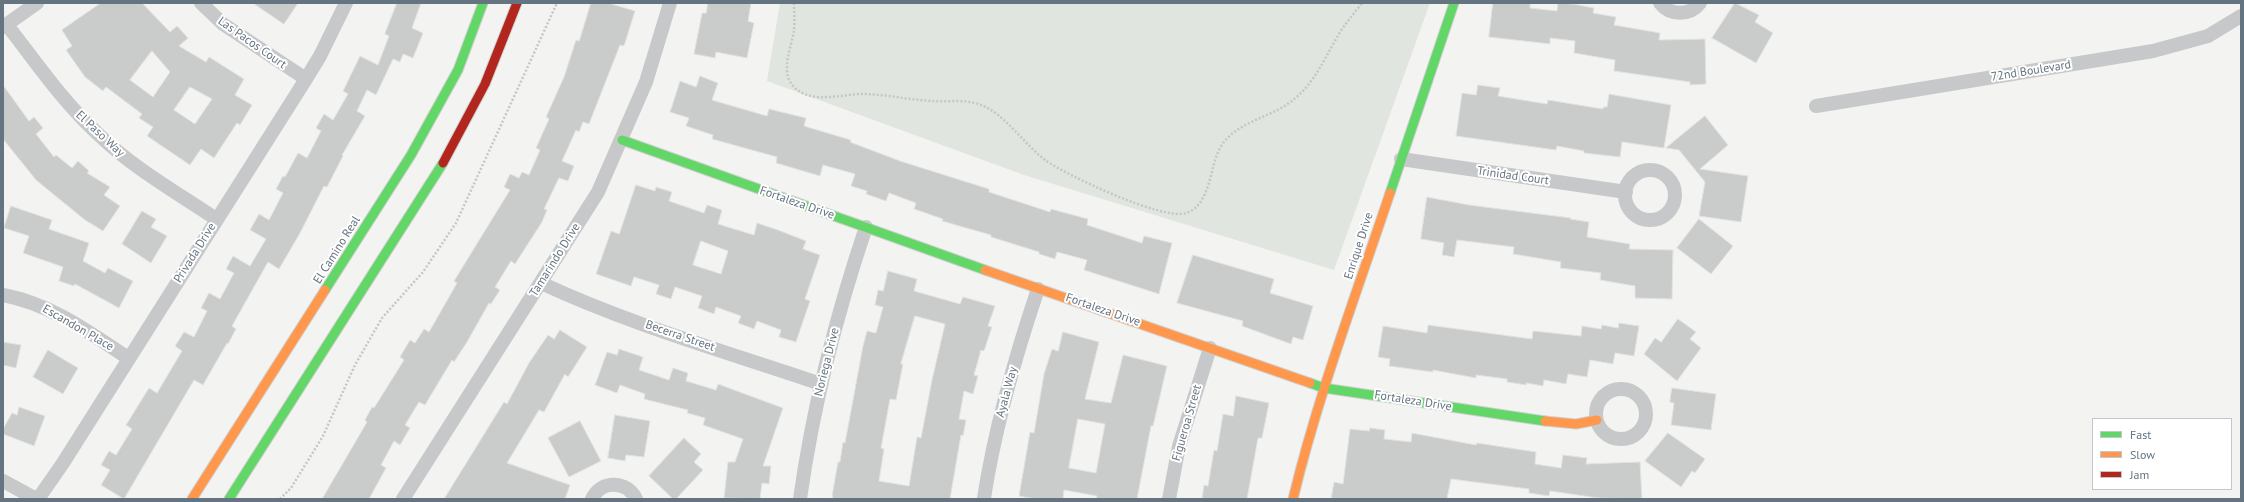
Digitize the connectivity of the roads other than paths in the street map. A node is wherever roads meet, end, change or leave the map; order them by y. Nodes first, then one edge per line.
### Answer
1 (36, 3) edge
2 (201, 3) edge
3 (346, 3) edge
4 (483, 3) edge
5 (517, 3) edge
6 (670, 3) edge
7 (1454, 3) edge
8 (1660, 3) edge
9 (1700, 3) edge
10 (2241, 16) edge
11 (5, 26) edge
12 (306, 79) junction
13 (1816, 106) dead end
14 (622, 140) junction
15 (1401, 159) junction
16 (1626, 192) dead end
17 (216, 218) junction
18 (866, 227) junction
19 (541, 283) junction
20 (1038, 288) junction
21 (3, 295) edge
22 (1210, 348) junction
23 (128, 358) junction
24 (821, 384) junction
25 (1324, 388) junction
26 (1597, 420) dead end
27 (3, 481) edge
28 (37, 499) edge
29 (192, 499) edge
30 (229, 499) edge
31 (403, 499) edge
32 (592, 499) edge
33 (636, 499) edge
34 (800, 499) edge
35 (982, 499) edge
36 (1169, 499) edge
37 (1293, 499) edge

1 - 11 street
2 - 12 street, Las Pacos Court
3 - 12 street, Privada Drive
4 - 29 street, El Camino Real
5 - 30 street
6 - 14 street, Tamarindo Drive
7 - 15 street, Enrique Drive
8 - 9 street
10 - 13 street, 72nd Boulevard
11 - 17 street, El Paso Way
12 - 17 street, Privada Drive
14 - 18 street, Fortaleza Drive
14 - 19 street, Tamarindo Drive
15 - 16 street, Trinidad Court
15 - 25 street, Enrique Drive
17 - 23 street, Privada Drive
18 - 20 street, Fortaleza Drive
18 - 24 street, Noriega Drive
19 - 24 street, Becerra Street
19 - 31 street, Tamarindo Drive
20 - 22 street, Fortaleza Drive
20 - 35 street, Ayala Way
21 - 23 street, Escandon Place
22 - 25 street, Fortaleza Drive
22 - 36 street, Figueroa Street
23 - 28 street, Privada Drive
24 - 34 street, Noriega Drive
25 - 26 street, Fortaleza Drive
25 - 37 street, Enrique Drive
27 - 28 street
32 - 33 street

